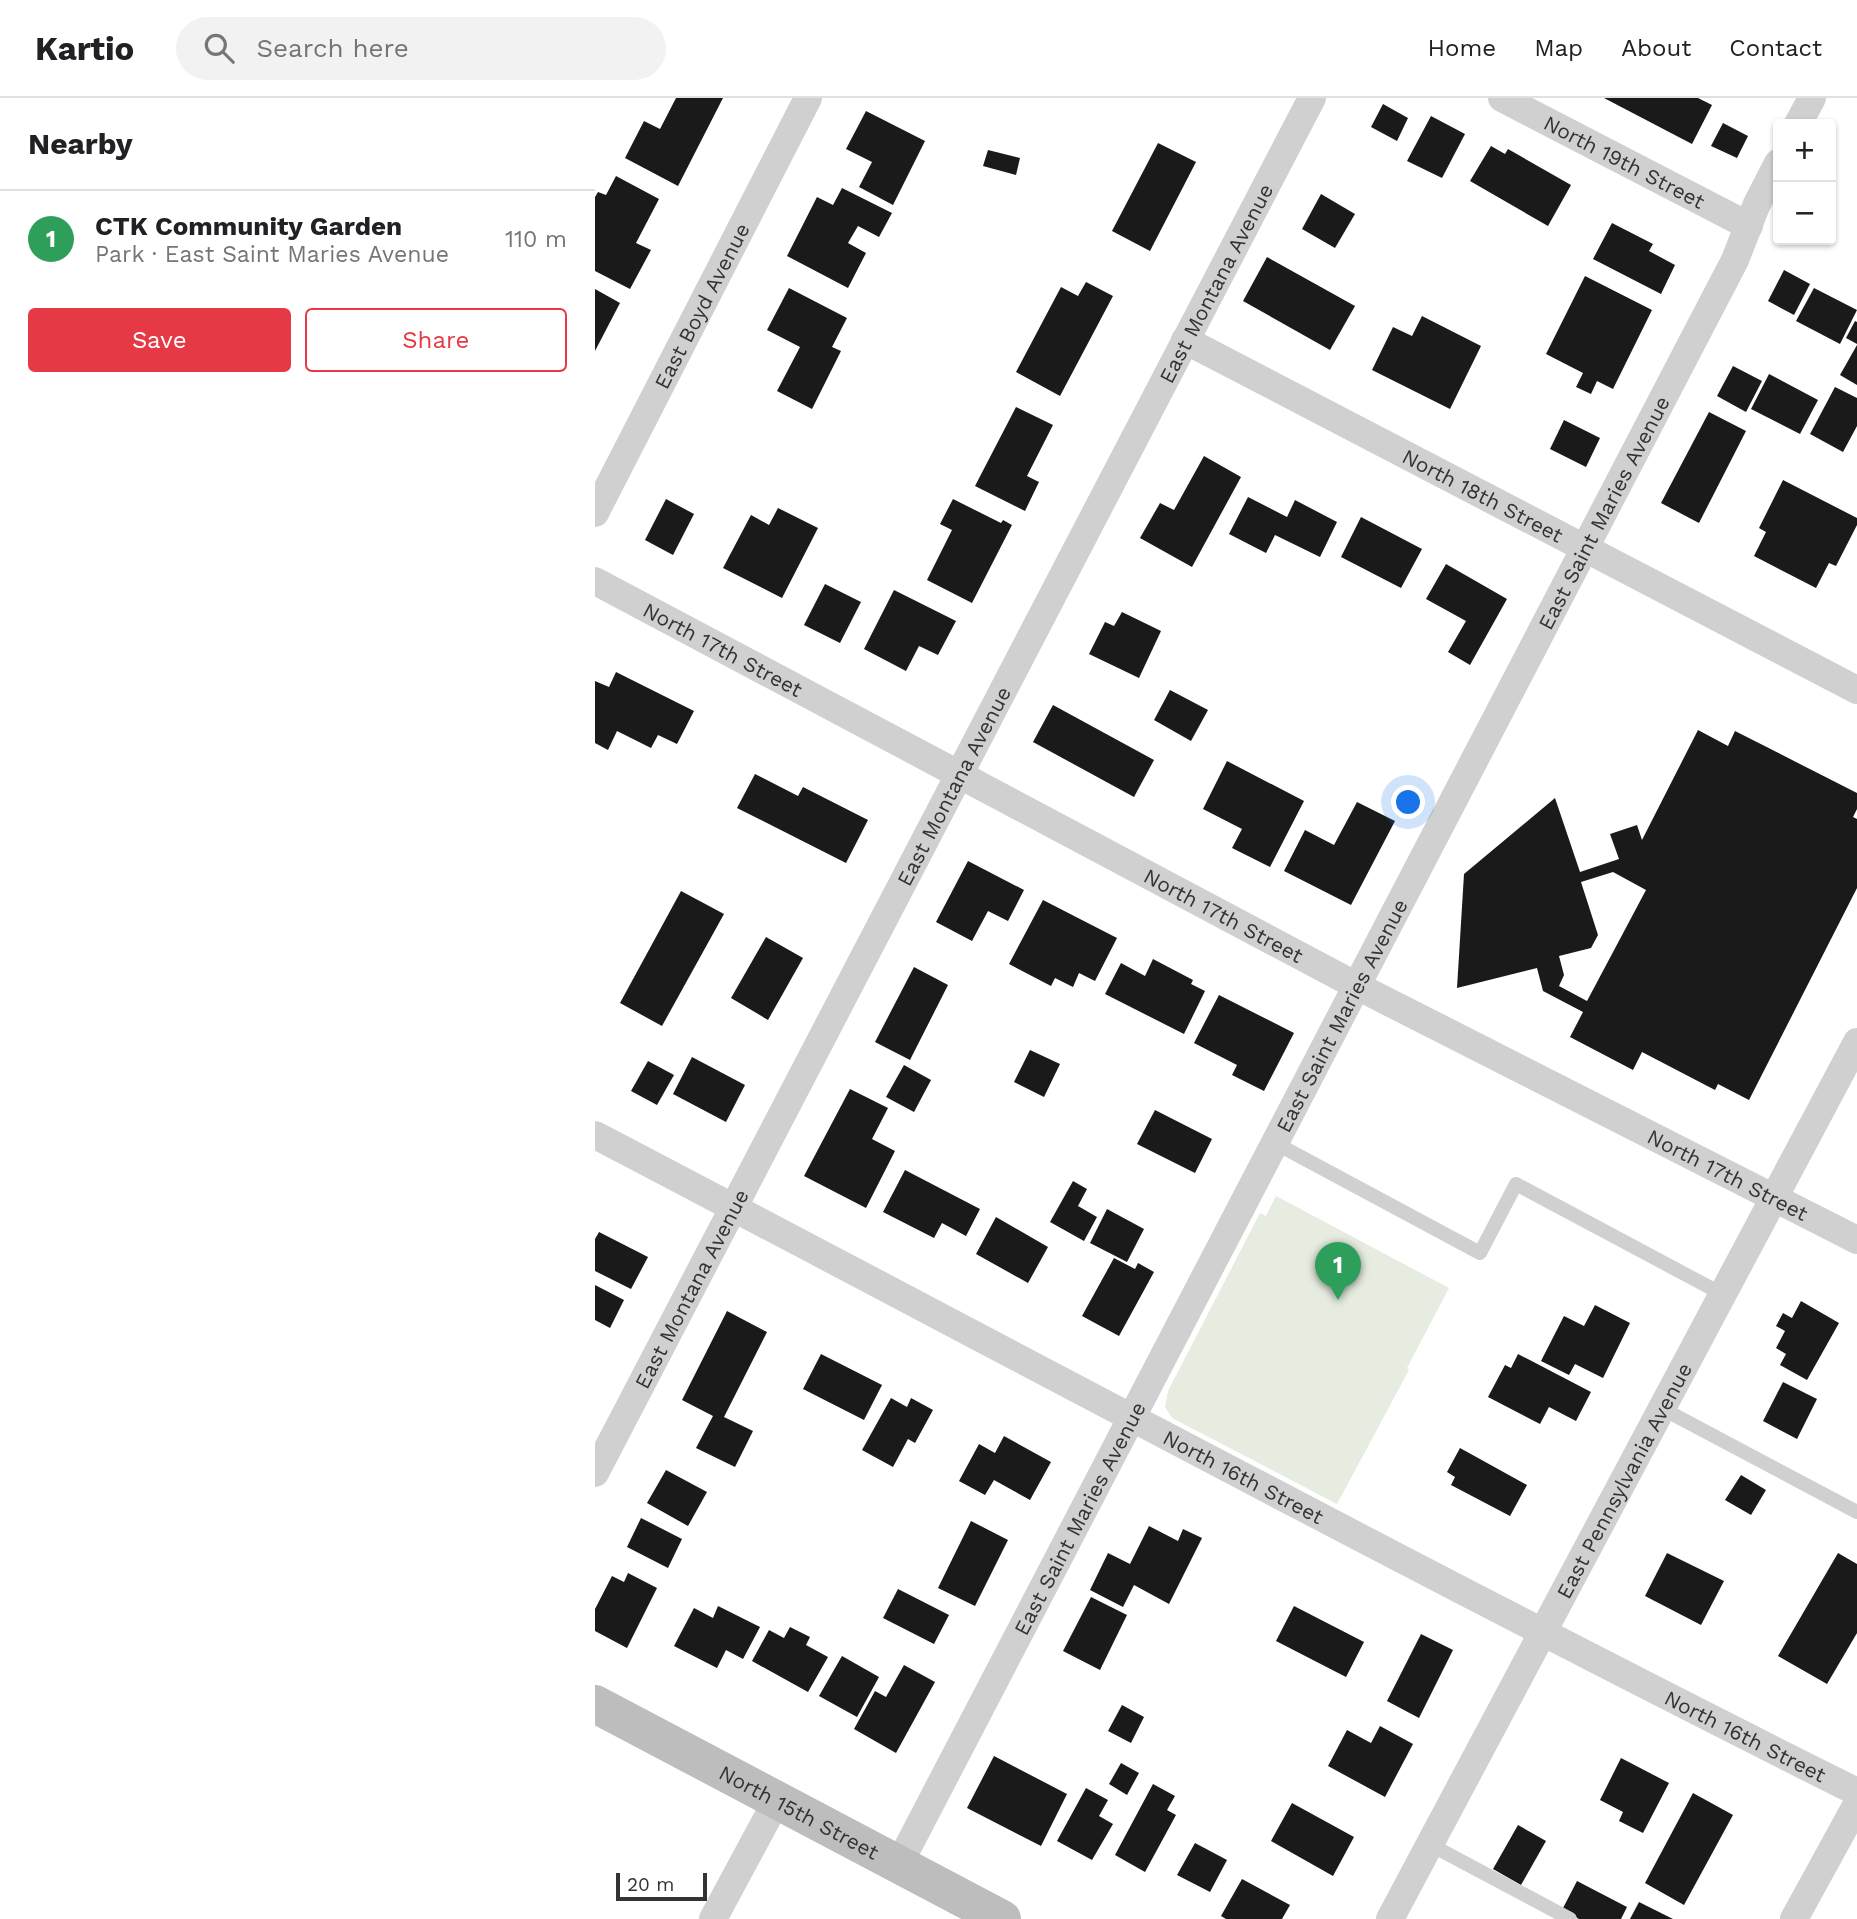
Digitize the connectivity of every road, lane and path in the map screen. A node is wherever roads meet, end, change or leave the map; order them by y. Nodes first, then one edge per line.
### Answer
1 (808, 98) edge
2 (1312, 98) edge
3 (1502, 98) edge
4 (1812, 98) edge
5 (1801, 119) edge
6 (1773, 174) edge
7 (1749, 226) junction
8 (1185, 340) junction
9 (595, 513) edge
10 (1585, 549) junction
11 (595, 581) edge
12 (1857, 690) edge
13 (962, 773) junction
14 (1357, 986) junction
15 (1857, 1042) edge
16 (595, 1135) edge
17 (1275, 1143) junction
18 (1773, 1199) junction
19 (733, 1208) junction
20 (1857, 1240) edge
21 (1724, 1294) junction
22 (1663, 1409) junction
23 (1133, 1416) junction
24 (595, 1474) edge
25 (1857, 1512) edge
26 (1543, 1635) junction
27 (595, 1704) edge
28 (1857, 1792) edge
29 (777, 1800) junction
30 (1857, 1804) edge
31 (1431, 1845) junction
32 (898, 1864) junction
33 (713, 1919) edge
34 (1002, 1919) edge
35 (1390, 1919) edge
36 (1570, 1919) edge
37 (1794, 1919) edge

1 - 9 street, East Boyd Avenue
2 - 8 street, East Montana Avenue
3 - 7 street, North 19th Street
4 - 5 street
6 - 7 street, East Saint Maries Avenue
7 - 10 street, East Saint Maries Avenue
8 - 10 street, North 18th Street
8 - 13 street, East Montana Avenue
10 - 12 street, North 18th Street
10 - 14 street, East Saint Maries Avenue
11 - 13 street, North 17th Street
13 - 14 street, North 17th Street
13 - 19 street, East Montana Avenue
14 - 17 street, East Saint Maries Avenue
14 - 18 street, North 17th Street
15 - 18 street, East Pennsylvania Avenue
16 - 19 street, North 16th Street
17 - 21 lane
17 - 23 street, East Saint Maries Avenue
18 - 20 street, North 17th Street
18 - 21 street, East Pennsylvania Avenue
19 - 23 street, North 16th Street
19 - 24 street, East Montana Avenue
21 - 22 street, East Pennsylvania Avenue
22 - 25 lane
22 - 26 street, East Pennsylvania Avenue
23 - 26 street, North 16th Street
23 - 32 street, East Saint Maries Avenue
26 - 28 street, North 16th Street
26 - 31 street, East Pennsylvania Avenue
27 - 29 main road, North 15th Street
29 - 32 main road, North 15th Street
29 - 33 street
30 - 37 street
31 - 35 street, East Pennsylvania Avenue
31 - 36 lane
32 - 34 main road, North 15th Street

